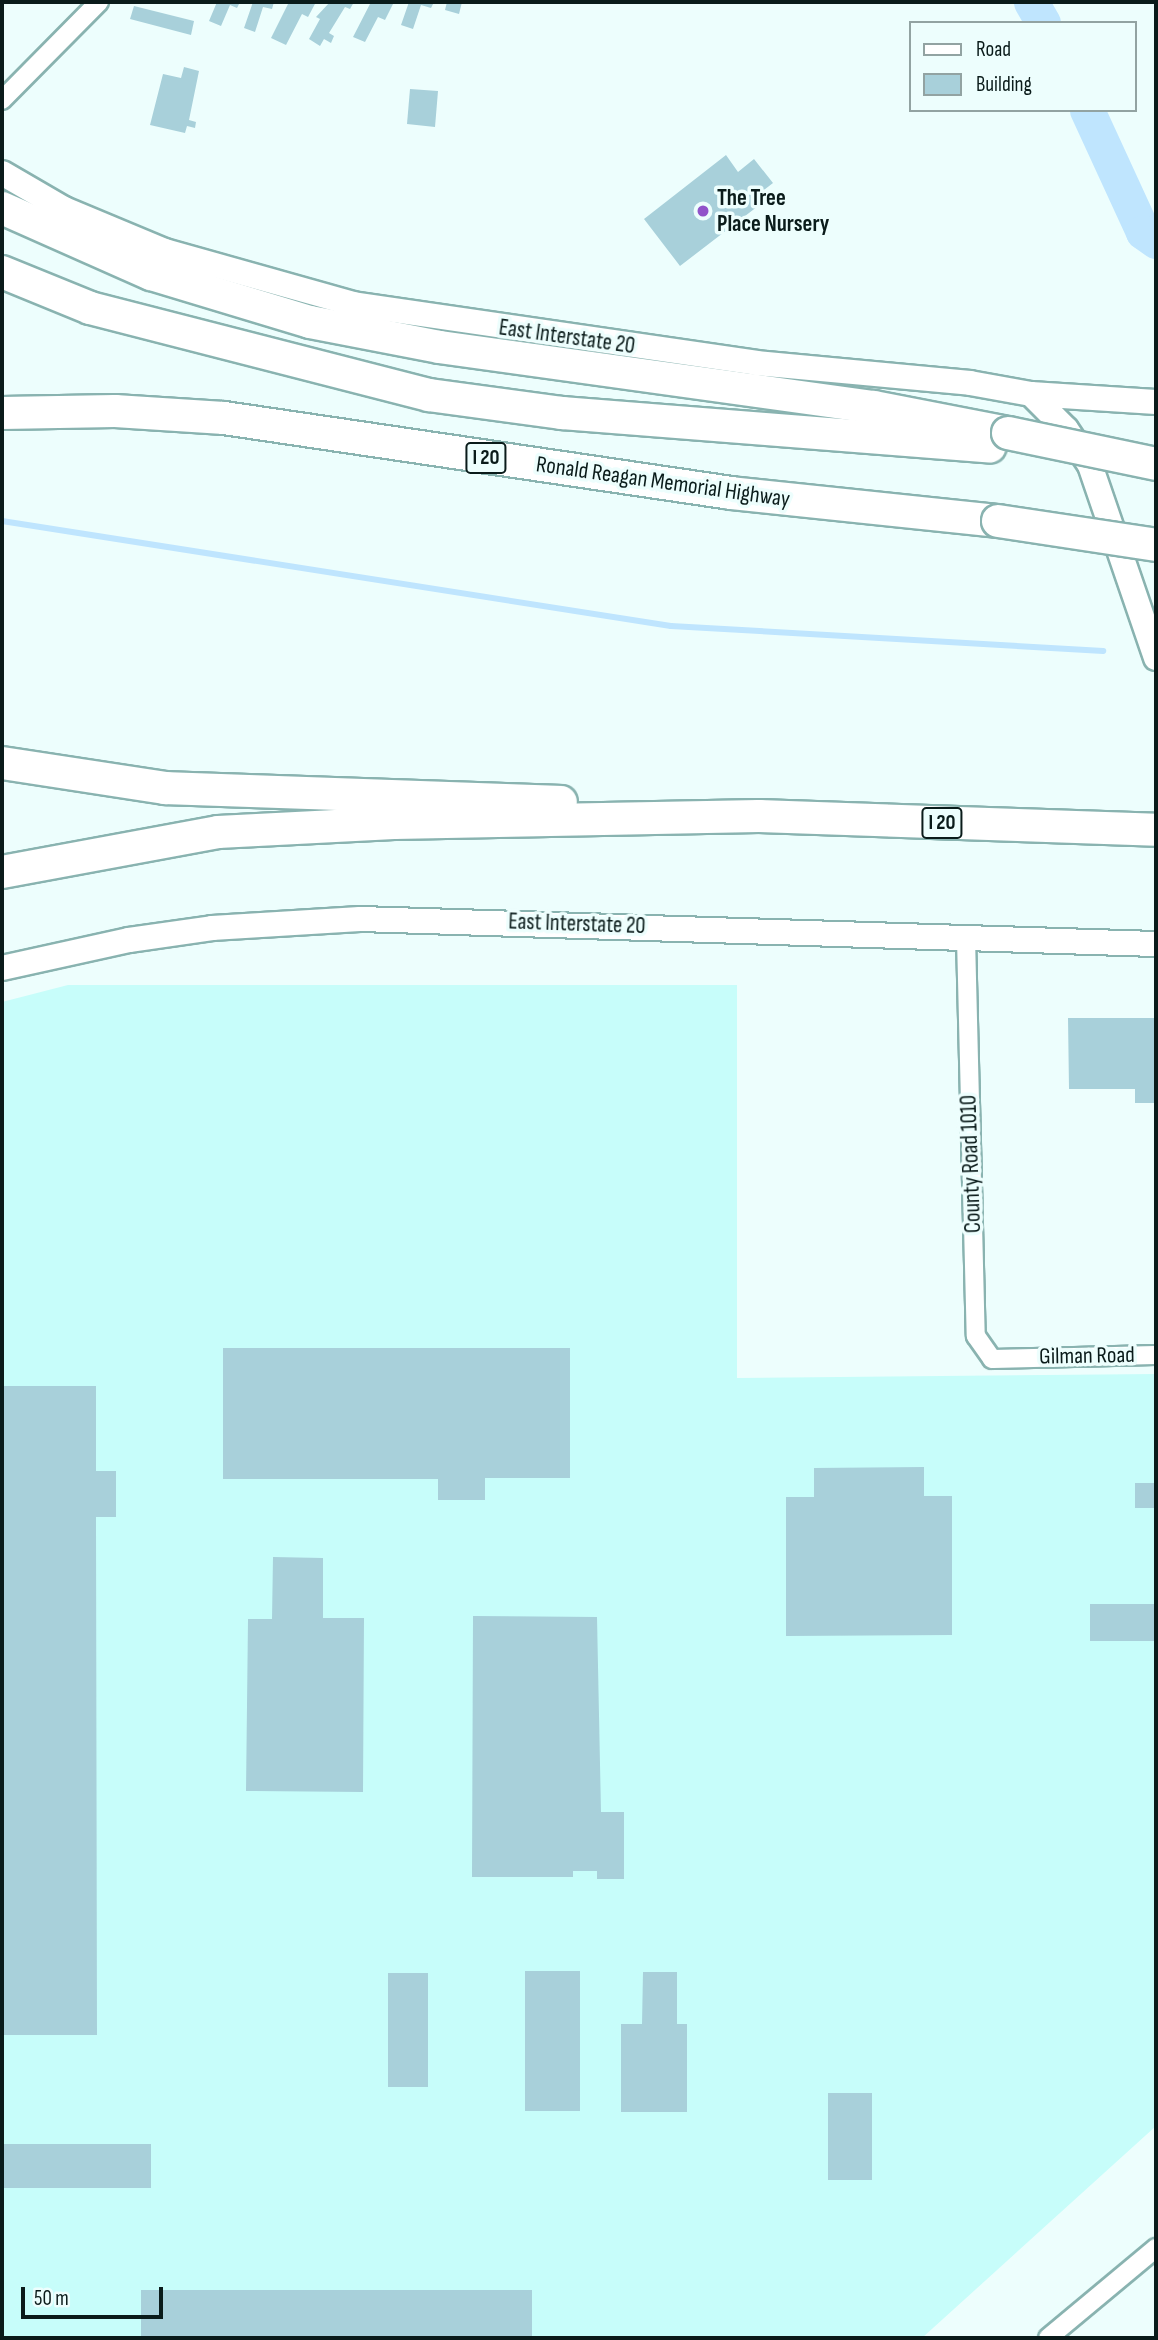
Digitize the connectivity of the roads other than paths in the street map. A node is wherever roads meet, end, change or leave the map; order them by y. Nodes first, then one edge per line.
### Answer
1 (99, 2) edge
2 (2, 100) edge
3 (2, 173) edge
4 (2, 208) edge
5 (2, 272) edge
6 (1031, 394) junction
7 (1148, 401) edge
8 (2, 413) edge
9 (1007, 440) junction
10 (1156, 464) edge
11 (1156, 545) edge
12 (1156, 658) edge
13 (2, 763) edge
14 (759, 816) junction
15 (1156, 830) edge
16 (2, 872) edge
17 (965, 938) junction
18 (1156, 944) edge
19 (2, 968) edge
20 (1156, 1355) edge
21 (1018, 1357) joint
22 (1156, 2248) edge
23 (1048, 2338) edge

1 - 2 street
3 - 6 main road, East Interstate 20
4 - 9 highway
5 - 9 highway
6 - 7 main road, East Interstate 20
6 - 12 main road
8 - 11 highway, Ronald Reagan Memorial Highway / I 20, bridge
9 - 10 highway, bridge
13 - 14 highway
14 - 15 highway, I 20
14 - 16 highway, I 20
17 - 18 main road, East Interstate 20
17 - 19 main road, East Interstate 20
17 - 21 street, County Road 1010
20 - 21 street, Gilman Road
22 - 23 street

